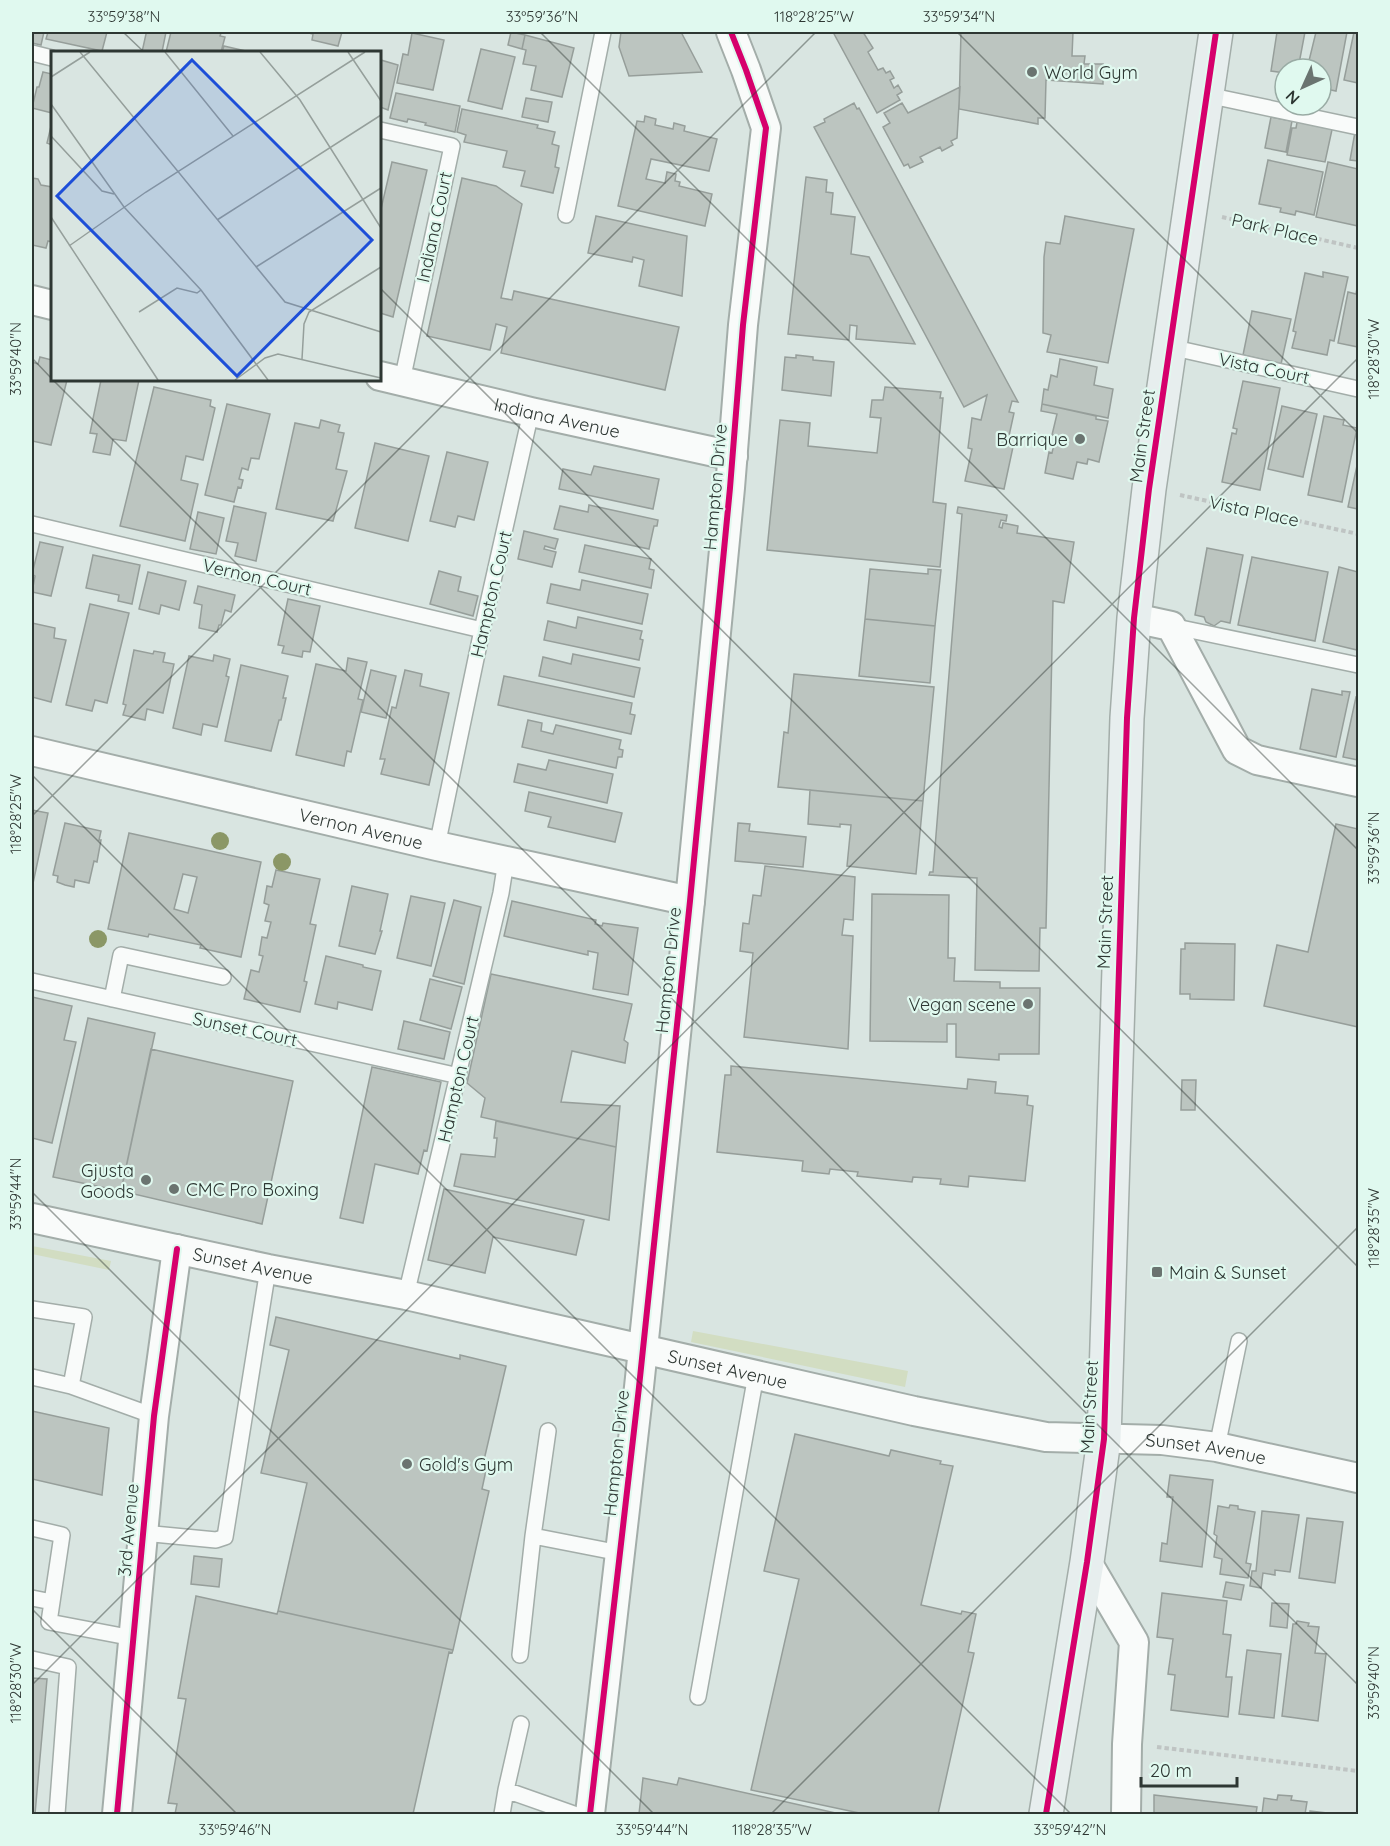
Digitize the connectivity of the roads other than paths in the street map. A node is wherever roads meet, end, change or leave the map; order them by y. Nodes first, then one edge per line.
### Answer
1 (603, 32) edge
2 (730, 32) edge
3 (1216, 32) edge
4 (32, 53) edge
5 (51, 58) edge
6 (1207, 95) junction
7 (1359, 127) edge
8 (381, 130) edge
9 (566, 215) dead end
10 (32, 300) edge
11 (51, 305) edge
12 (1170, 347) junction
13 (391, 378) edge
14 (1359, 389) edge
15 (531, 412) junction
16 (733, 456) junction
17 (32, 524) edge
18 (1134, 618) junction
19 (1171, 626) junction
20 (482, 630) junction
21 (1359, 665) edge
22 (32, 751) edge
23 (1359, 783) edge
24 (437, 846) junction
25 (506, 861) junction
26 (690, 901) junction
27 (223, 977) dead end
28 (32, 981) edge
29 (112, 999) junction
30 (459, 1076) junction
31 (32, 1218) edge
32 (177, 1249) junction
33 (268, 1269) junction
34 (406, 1295) junction
35 (32, 1309) edge
36 (1239, 1341) dead end
37 (643, 1350) junction
38 (756, 1375) junction
39 (32, 1377) edge
40 (71, 1386) junction
41 (154, 1416) junction
42 (548, 1431) dead end
43 (1104, 1439) junction
44 (1217, 1448) junction
45 (1359, 1478) edge
46 (32, 1528) edge
47 (143, 1533) junction
48 (533, 1536) junction
49 (620, 1553) junction
50 (1087, 1562) junction
51 (32, 1598) edge
52 (52, 1602) junction
53 (133, 1638) junction
54 (520, 1655) dead end
55 (32, 1659) edge
56 (699, 1696) dead end
57 (521, 1724) dead end
58 (506, 1790) junction
59 (57, 1815) edge
60 (117, 1815) edge
61 (502, 1815) edge
62 (574, 1815) edge
63 (590, 1815) edge
64 (1046, 1815) edge
65 (1126, 1815) edge

1 - 9 lane
2 - 16 street, Hampton Drive
3 - 6 street, Main Street
4 - 5 lane
6 - 7 lane
6 - 12 street, Main Street
8 - 13 lane, Indiana Court
10 - 11 street
12 - 14 lane, Vista Court
12 - 18 street, Main Street
13 - 15 street, Indiana Avenue
15 - 16 street, Indiana Avenue
15 - 20 lane, Hampton Court
16 - 26 street, Hampton Drive
17 - 20 lane, Vernon Court
18 - 19 street
18 - 43 street, Main Street
19 - 21 lane
19 - 23 street
20 - 24 lane, Hampton Court
22 - 24 street, Vernon Avenue
24 - 25 street, Vernon Avenue
25 - 26 street, Vernon Avenue
25 - 30 lane, Hampton Court
26 - 37 street, Hampton Drive
27 - 29 lane
28 - 29 lane, Sunset Court
29 - 30 lane, Sunset Court
30 - 34 lane, Hampton Court
31 - 32 street, Sunset Avenue
32 - 33 street, Sunset Avenue
32 - 41 street, 3rd Avenue
33 - 34 street, Sunset Avenue
33 - 47 lane
34 - 37 street, Sunset Avenue
35 - 40 lane
36 - 44 lane
37 - 38 street, Sunset Avenue
37 - 49 street, Hampton Drive
38 - 43 street, Sunset Avenue
38 - 56 lane
39 - 40 lane
40 - 41 lane
41 - 47 street, 3rd Avenue
42 - 48 lane
43 - 44 street, Sunset Avenue
43 - 50 street, Main Street
44 - 45 street, Sunset Avenue
46 - 52 lane
47 - 53 street, 3rd Avenue
48 - 49 lane
48 - 54 lane
49 - 63 street, Hampton Drive
50 - 64 street, Main Street
50 - 65 street
51 - 52 lane
52 - 53 lane
53 - 60 street, 3rd Avenue
55 - 59 lane
57 - 58 lane
58 - 61 lane
58 - 62 lane

